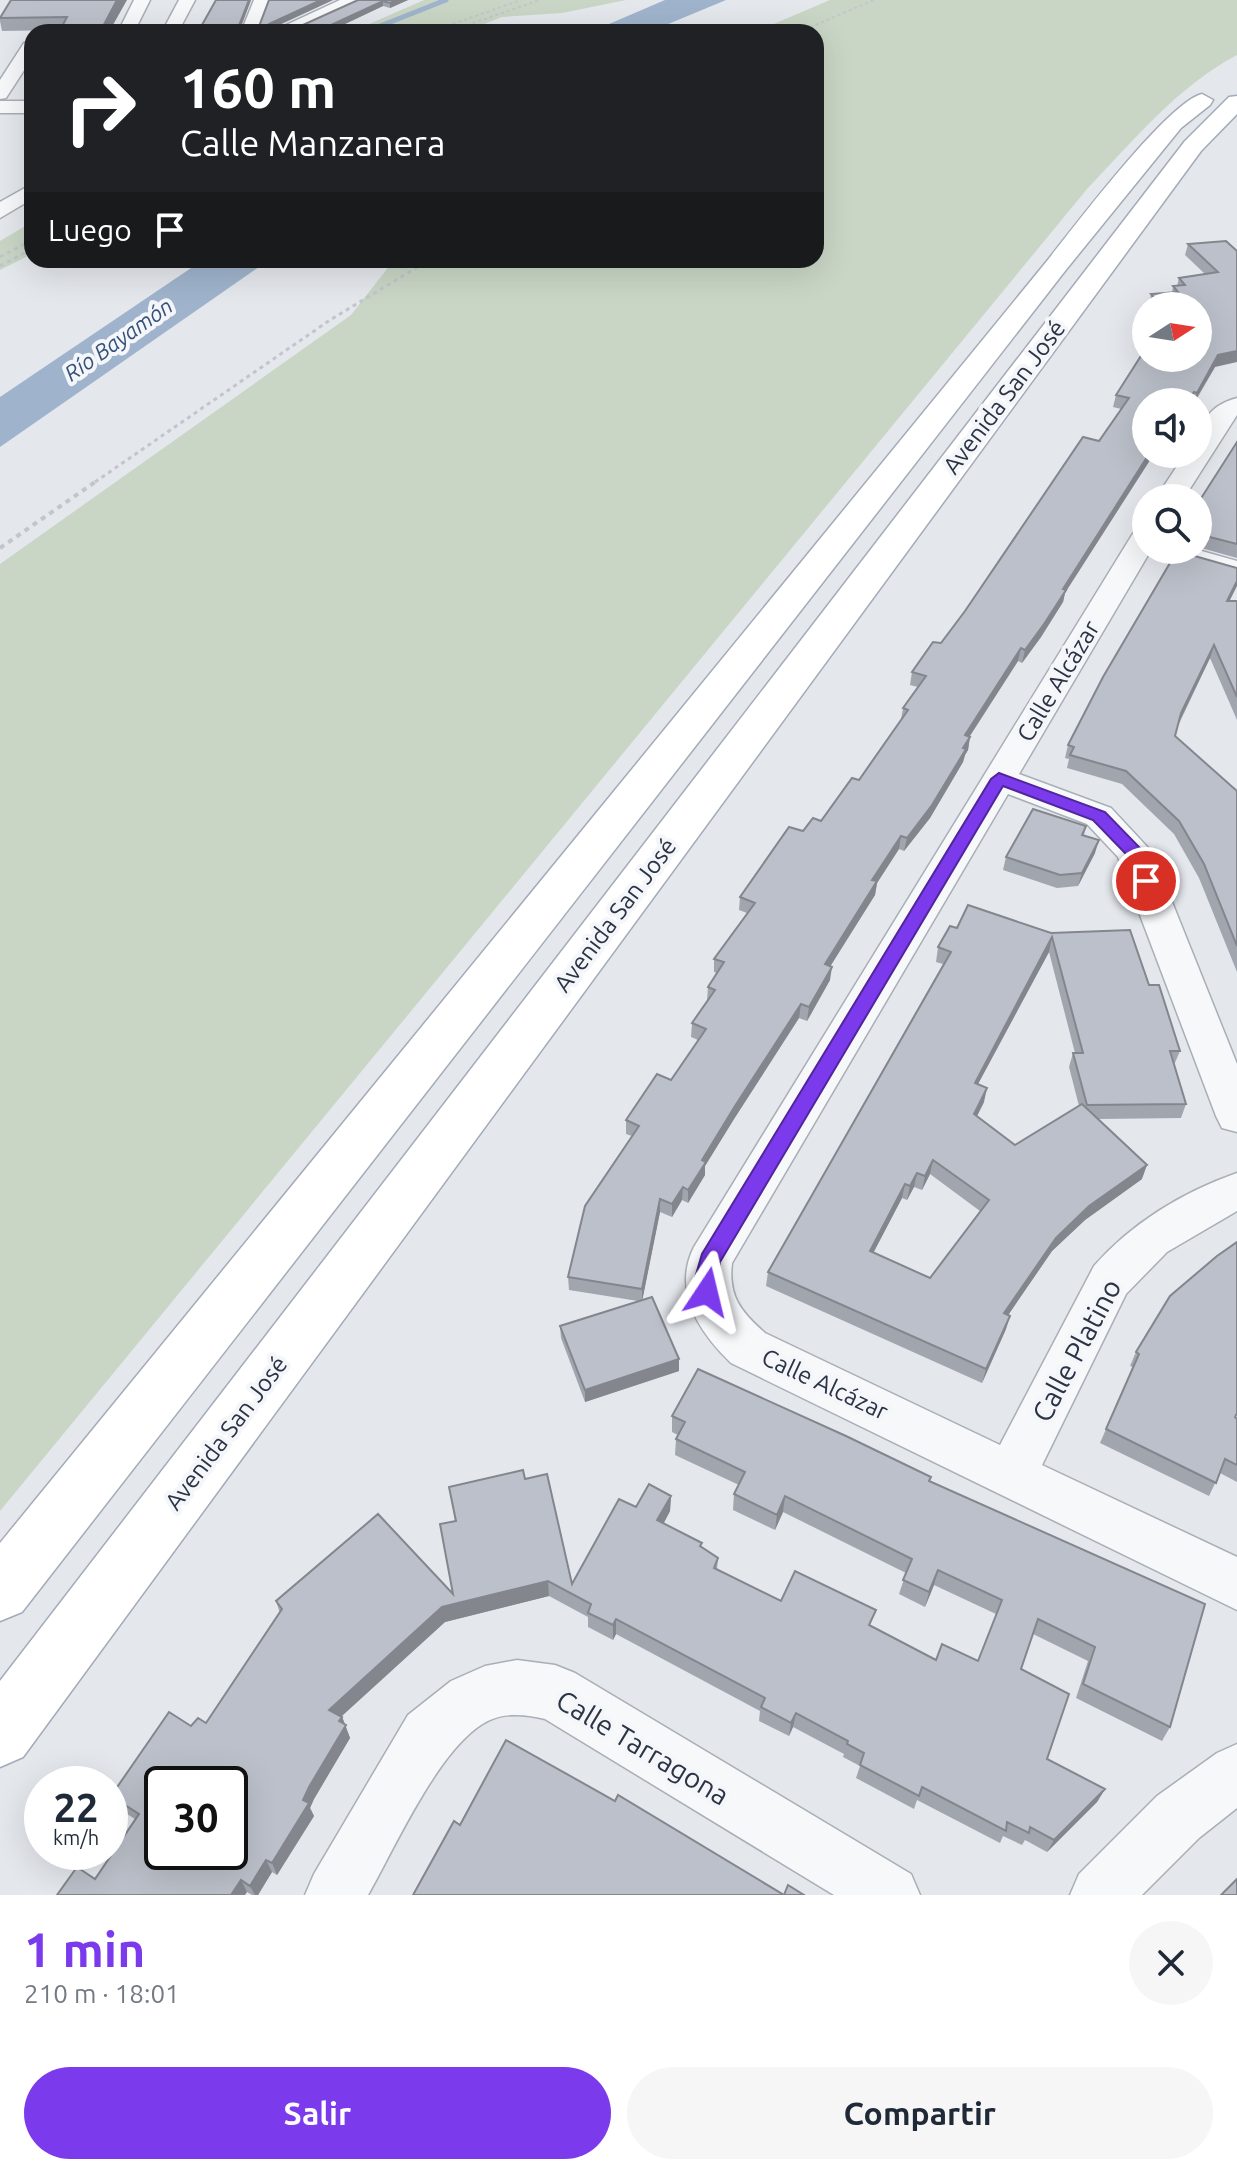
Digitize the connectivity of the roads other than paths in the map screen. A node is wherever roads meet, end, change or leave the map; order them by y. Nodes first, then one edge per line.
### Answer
1 (142, 0) edge
2 (187, 0) edge
3 (262, 0) edge
4 (354, 0) edge
5 (130, 24) edge
6 (174, 24) edge
7 (252, 24) edge
8 (298, 24) edge
9 (24, 56) edge
10 (1237, 76) edge
11 (0, 94) edge
12 (1237, 102) edge
13 (0, 107) edge
14 (24, 107) edge
15 (24, 196) edge
16 (0, 212) edge
17 (1237, 406) edge
18 (1212, 432) edge
19 (1212, 562) edge
20 (1137, 564) edge
21 (1237, 570) edge
22 (999, 779) junction
23 (1237, 1116) edge
24 (1237, 1191) edge
25 (1012, 1473) junction
26 (1237, 1584) edge
27 (0, 1591) edge
28 (0, 1734) edge
29 (1237, 1773) edge
30 (335, 1895) edge
31 (890, 1895) edge
32 (1100, 1895) edge

1 - 5 street
2 - 6 street
3 - 7 street
4 - 8 street
9 - 11 street
10 - 27 main road, Avenida San José
12 - 28 main road, Avenida San José
13 - 14 street
15 - 16 street
17 - 18 street
19 - 21 street
20 - 22 street, Calle Alcázar
22 - 23 street
22 - 25 street, Calle Alcázar
24 - 25 street, Calle Platino
25 - 26 street, Calle Alcázar
29 - 32 street
30 - 31 street, Calle Tarragona

